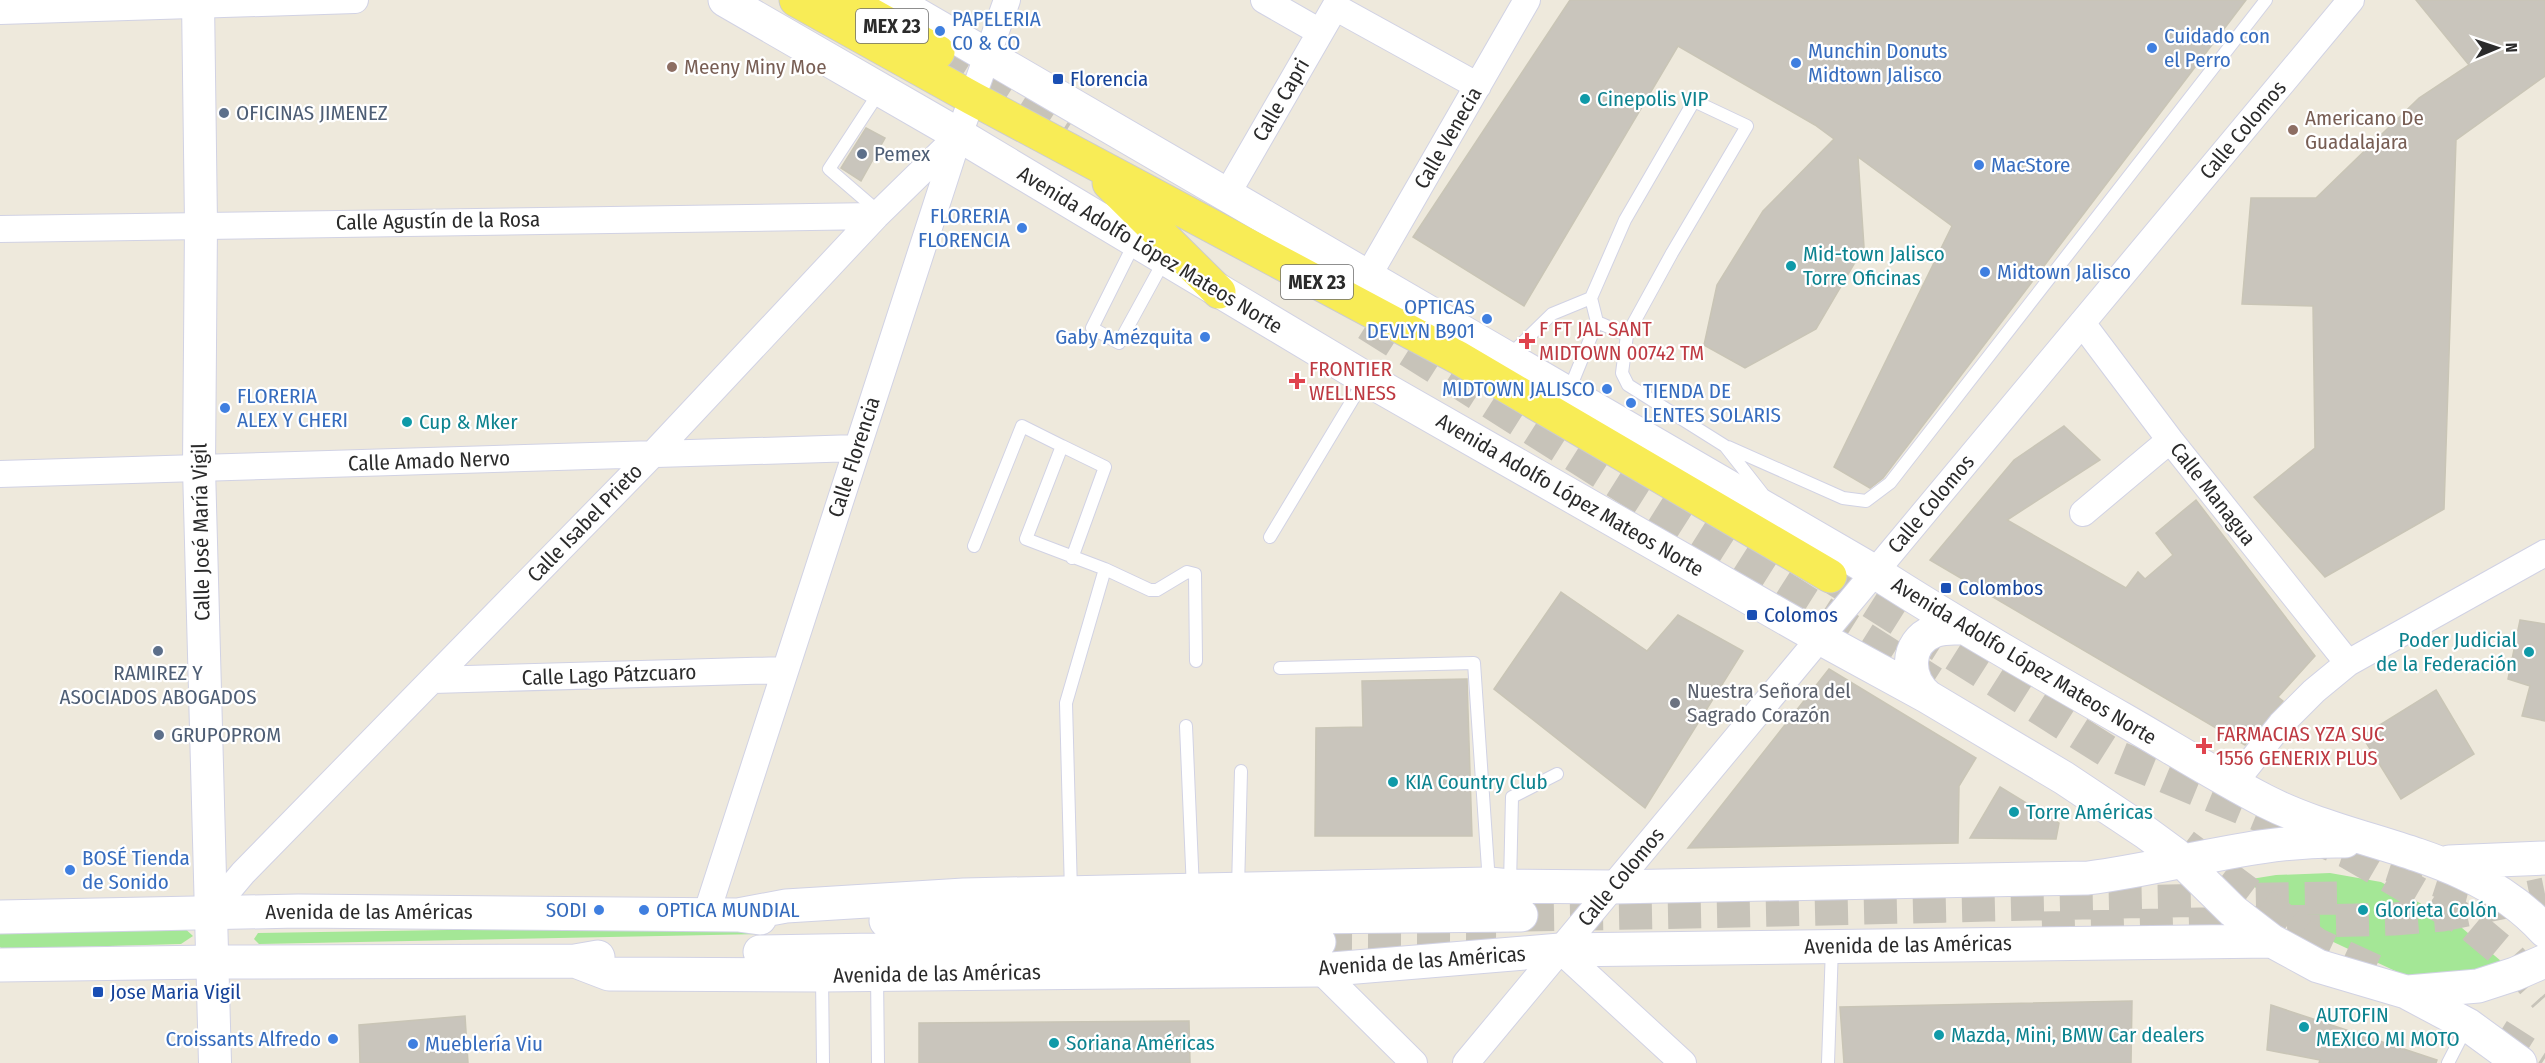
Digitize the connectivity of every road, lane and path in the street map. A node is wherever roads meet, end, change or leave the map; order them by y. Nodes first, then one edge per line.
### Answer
1 (355, 0) edge
2 (725, 0) edge
3 (796, 0) edge
4 (845, 0) edge
5 (891, 0) edge
6 (1006, 0) edge
7 (1264, 0) edge
8 (1527, 0) edge
9 (2266, 0) edge
10 (2351, 0) edge
11 (198, 3) edge
12 (0, 11) edge
13 (1320, 32) junction
14 (938, 52) tunnel mouth
15 (988, 56) junction
16 (1478, 86) junction
17 (880, 90) junction
18 (972, 98) junction
19 (959, 135) junction
20 (1083, 157) junction
21 (1227, 194) junction
22 (878, 214) junction
23 (201, 224) junction
24 (0, 229) edge
25 (1135, 241) junction
26 (1165, 259) junction
27 (1368, 276) junction
28 (1219, 292) junction
29 (1591, 298) junction
30 (1597, 322) junction
31 (2082, 323) junction
32 (1627, 335) junction
33 (1508, 357) junction
34 (1365, 378) junction
35 (1568, 393) junction
36 (2170, 440) junction
37 (1062, 446) junction
38 (1725, 446) junction
39 (858, 448) junction
40 (652, 454) junction
41 (199, 468) junction
42 (0, 474) edge
43 (2083, 513) dead end
44 (1779, 516) junction
45 (1270, 537) dead end
46 (974, 546) dead end
47 (2545, 553) edge
48 (1072, 558) junction
49 (1105, 569) junction
50 (1875, 572) junction
51 (1830, 576) tunnel mouth
52 (1962, 628) junction
53 (1820, 638) junction
54 (1196, 661) dead end
55 (2348, 663) junction
56 (1280, 668) dead end
57 (785, 670) junction
58 (433, 680) junction
59 (1928, 697) junction
60 (1186, 726) dead end
61 (1240, 771) dead end
62 (1557, 774) dead end
63 (2234, 783) junction
64 (2375, 842) junction
65 (2545, 858) edge
66 (2182, 860) junction
67 (2442, 862) junction
68 (1613, 887) junction
69 (1238, 889) junction
70 (1193, 891) junction
71 (1072, 893) junction
72 (1507, 895) junction
73 (211, 911) junction
74 (722, 915) junction
75 (0, 917) edge
76 (2545, 931) edge
77 (2271, 941) junction
78 (1832, 945) junction
79 (1560, 950) junction
80 (1320, 956) junction
81 (575, 961) junction
82 (2545, 961) edge
83 (212, 962) junction
84 (0, 965) edge
85 (877, 974) junction
86 (822, 975) junction
87 (2406, 992) junction
88 (2468, 1025) junction
89 (215, 1063) edge
90 (823, 1063) edge
91 (878, 1063) edge
92 (1414, 1063) edge
93 (1466, 1063) edge
94 (1683, 1063) edge
95 (1828, 1063) edge
96 (2448, 1063) edge
97 (2520, 1063) tunnel mouth

1 - 11 street
2 - 17 main road, Avenida Adolfo López Mateos Norte
3 - 18 main road, Avenida Adolfo López Mateos Norte / MEX 23
4 - 14 main road, MEX 23
5 - 15 main road, Avenida Adolfo López Mateos Norte
6 - 15 street, Calle Florencia
7 - 13 street
8 - 16 street, Calle Venecia
9 - 38 lane
10 - 31 street, Calle Colomos
11 - 12 street
11 - 23 street, Calle José María Vigil
13 - 16 street, Calle Capri
13 - 21 street, Calle Capri
15 - 18 street, Calle Florencia
15 - 21 main road, Avenida Adolfo López Mateos Norte
16 - 27 street, Calle Venecia
17 - 19 main road, Avenida Adolfo López Mateos Norte
17 - 22 lane
18 - 19 street, Calle Florencia
18 - 20 main road, Avenida Adolfo López Mateos Norte / MEX 23
19 - 22 street, Calle Isabel Prieto
19 - 25 main road, Avenida Adolfo López Mateos Norte
19 - 39 street, Calle Florencia
20 - 28 main road
20 - 51 main road, Avenida Adolfo López Mateos Norte / MEX 23
21 - 27 main road, Avenida Adolfo López Mateos Norte
22 - 23 street, Calle Agustín de la Rosa
22 - 40 street, Calle Isabel Prieto
23 - 24 street, Calle Agustín de la Rosa
23 - 41 street, Calle José María Vigil
25 - 26 main road, Avenida Adolfo López Mateos Norte
25 - 26 lane
26 - 28 main road, Avenida Adolfo López Mateos Norte
27 - 33 main road, Avenida Adolfo López Mateos Norte
28 - 34 main road, Avenida Adolfo López Mateos Norte
29 - 30 lane
29 - 32 lane
29 - 33 lane
30 - 32 lane
30 - 35 lane
31 - 36 street, Calle Managua
31 - 50 street, Calle Colomos
32 - 38 lane
33 - 35 main road, Avenida Adolfo López Mateos Norte
34 - 45 lane
34 - 53 main road, Avenida Adolfo López Mateos Norte
35 - 44 main road, Avenida Adolfo López Mateos Norte
36 - 43 street
36 - 55 street, Calle Managua
37 - 46 lane
37 - 48 lane
37 - 48 lane
38 - 44 lane
39 - 40 street, Calle Amado Nervo
39 - 57 street, Calle Florencia
40 - 41 street, Calle Amado Nervo
40 - 58 street, Calle Isabel Prieto
41 - 42 street, Calle Amado Nervo
41 - 73 street, Calle José María Vigil
44 - 50 main road, Avenida Adolfo López Mateos Norte
47 - 55 street
48 - 49 lane
49 - 54 lane
49 - 71 lane
50 - 52 main road, Avenida Adolfo López Mateos Norte
50 - 53 street, Calle Colomos
52 - 59 main road
52 - 63 main road, Avenida Adolfo López Mateos Norte
53 - 59 main road, Avenida Adolfo López Mateos Norte
53 - 68 street, Calle Colomos
55 - 63 street
56 - 72 lane
57 - 58 street, Calle Lago Pátzcuaro
57 - 74 street, Calle Florencia
58 - 73 street, Calle Isabel Prieto
59 - 66 main road, Avenida Adolfo López Mateos Norte
60 - 70 lane
61 - 69 lane
62 - 72 lane
63 - 64 main road, Avenida Adolfo López Mateos Norte
64 - 66 main road, Avenida de las Américas
64 - 67 main road, Avenida Adolfo López Mateos Norte
65 - 67 main road
66 - 68 main road, Avenida de las Américas
66 - 77 main road, Avenida Adolfo López Mateos Norte
67 - 76 main road, Avenida Adolfo López Mateos Norte
68 - 72 main road, Avenida de las Américas
68 - 79 street, Calle Colomos
69 - 70 main road, Avenida de las Américas
69 - 72 main road, Avenida de las Américas
70 - 71 main road, Avenida de las Américas
71 - 74 main road, Avenida de las Américas
72 - 74 main road, Avenida de las Américas
73 - 74 main road, Avenida de las Américas
73 - 75 main road, Avenida de las Américas
73 - 83 street, Calle José María Vigil
77 - 78 main road, Avenida de las Américas
77 - 87 main road, Avenida Adolfo López Mateos Norte
78 - 79 main road, Avenida de las Américas
78 - 95 lane
79 - 80 main road, Avenida de las Américas
79 - 93 street, Calle Colomos
79 - 94 street
80 - 81 main road, Avenida de las Américas
80 - 85 main road, Avenida de las Américas
80 - 92 street
81 - 83 main road, Avenida de las Américas
81 - 86 main road, Avenida de las Américas
82 - 87 main road
83 - 84 main road, Avenida de las Américas
83 - 89 street, Calle José María Vigil
85 - 86 main road, Avenida de las Américas
85 - 91 lane
86 - 90 lane
87 - 88 main road
88 - 96 lane
88 - 97 main road

